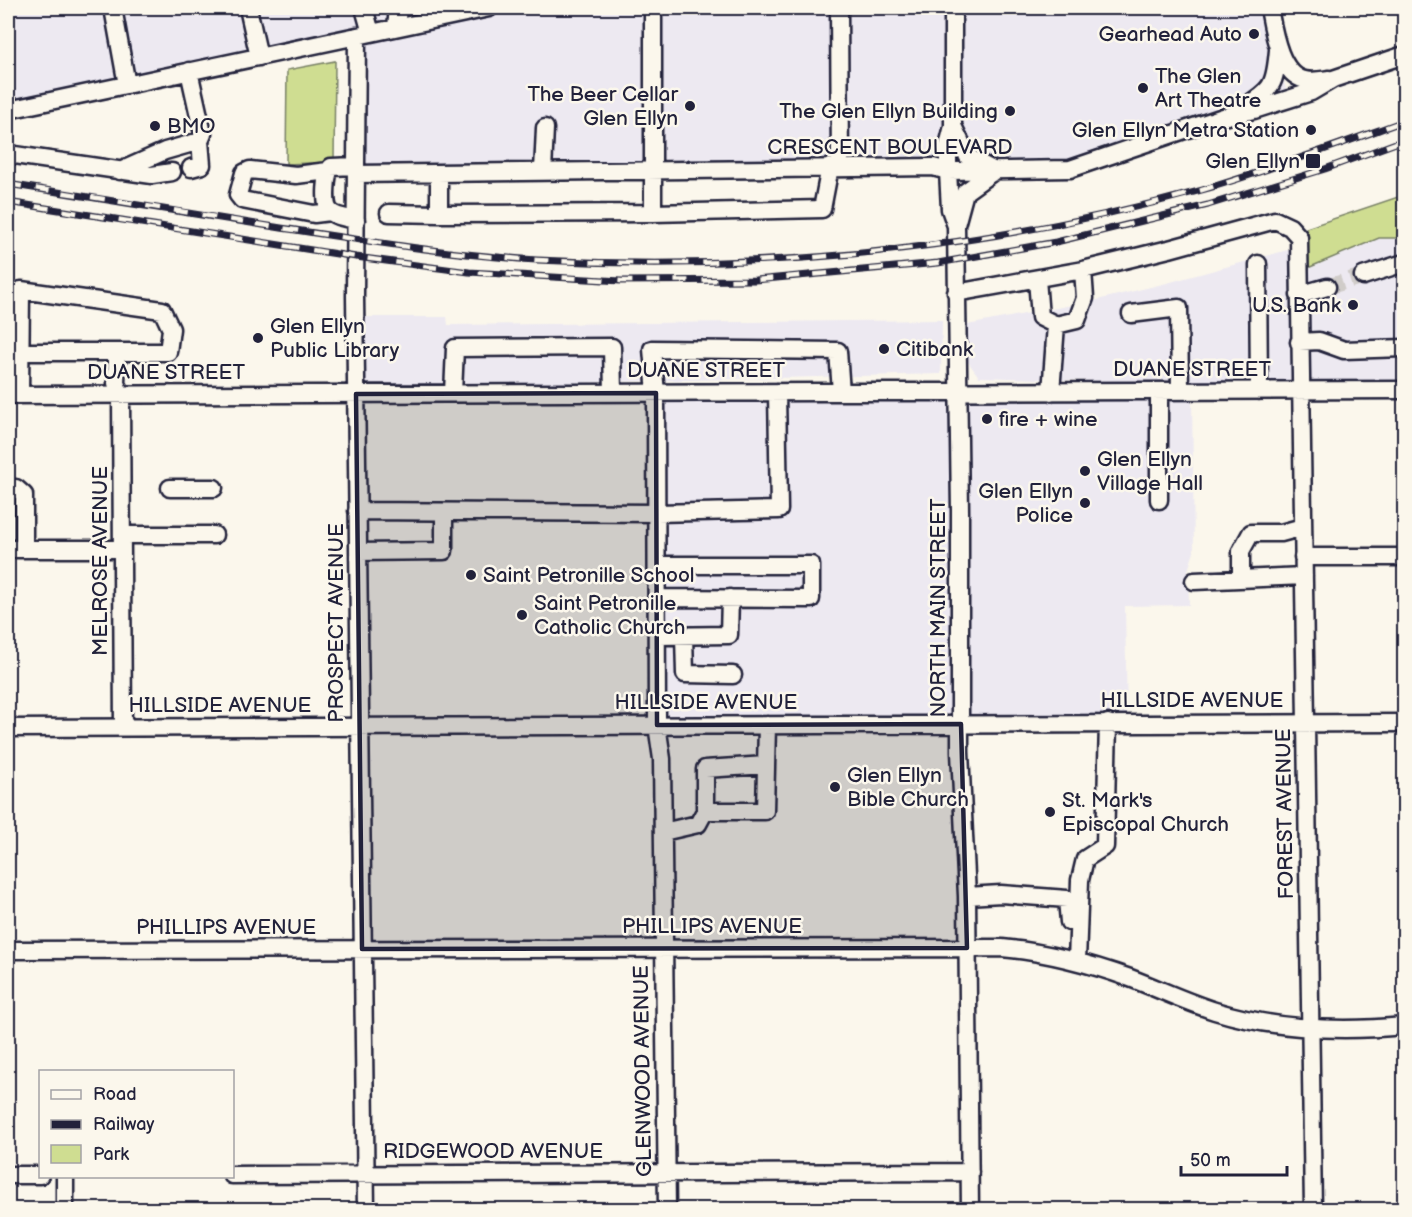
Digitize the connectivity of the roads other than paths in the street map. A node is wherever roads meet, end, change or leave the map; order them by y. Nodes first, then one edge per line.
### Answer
1 (113, 8) edge
2 (248, 8) edge
3 (363, 8) edge
4 (399, 8) edge
5 (489, 8) edge
6 (653, 8) edge
7 (839, 8) edge
8 (953, 8) edge
9 (1269, 8) edge
10 (422, 14) edge
11 (396, 27) junction
12 (364, 34) junction
13 (1278, 50) junction
14 (1404, 55) edge
15 (259, 57) junction
16 (189, 71) junction
17 (1333, 79) junction
18 (127, 85) junction
19 (8, 110) edge
20 (1223, 117) junction
21 (953, 126) junction
22 (545, 128) dead end
23 (200, 141) junction
24 (8, 154) edge
25 (835, 167) junction
26 (191, 168) dead end
27 (356, 170) junction
28 (651, 170) junction
29 (995, 170) junction
30 (120, 171) junction
31 (328, 171) junction
32 (543, 171) junction
33 (948, 171) junction
34 (172, 172) dead end
35 (439, 173) junction
36 (330, 212) junction
37 (389, 213) dead end
38 (653, 213) junction
39 (439, 214) junction
40 (356, 220) junction
41 (956, 226) junction
42 (1404, 263) edge
43 (1258, 264) dead end
44 (1083, 270) junction
45 (1363, 276) tunnel mouth
46 (1037, 279) junction
47 (1327, 287) tunnel mouth
48 (956, 293) junction
49 (1299, 295) junction
50 (1131, 314) dead end
51 (1056, 325) junction
52 (1299, 342) junction
53 (1404, 348) edge
54 (20, 352) junction
55 (117, 352) junction
56 (1404, 390) edge
57 (957, 391) junction
58 (1159, 391) junction
59 (1180, 391) junction
60 (1259, 391) junction
61 (1300, 391) junction
62 (777, 392) junction
63 (841, 392) junction
64 (1051, 392) junction
65 (453, 393) junction
66 (613, 393) junction
67 (656, 393) junction
68 (356, 394) junction
69 (14, 395) edge
70 (122, 395) junction
71 (8, 488) edge
72 (170, 488) dead end
73 (214, 488) dead end
74 (1159, 500) dead end
75 (357, 511) junction
76 (444, 512) junction
77 (657, 513) junction
78 (1303, 527) junction
79 (214, 535) dead end
80 (122, 542) junction
81 (16, 549) edge
82 (358, 552) junction
83 (1303, 557) junction
84 (1404, 557) edge
85 (657, 565) junction
86 (1304, 576) junction
87 (1241, 579) junction
88 (1194, 581) dead end
89 (657, 598) junction
90 (730, 598) junction
91 (684, 635) junction
92 (657, 636) junction
93 (733, 675) dead end
94 (1108, 723) junction
95 (1306, 723) junction
96 (1404, 723) edge
97 (961, 724) junction
98 (657, 725) junction
99 (767, 725) junction
100 (359, 727) junction
101 (8, 728) edge
102 (123, 728) junction
103 (766, 765) junction
104 (705, 812) junction
105 (663, 832) junction
106 (967, 896) junction
107 (967, 948) junction
108 (362, 949) junction
109 (664, 949) junction
110 (8, 950) edge
111 (1073, 960) junction
112 (1404, 1026) edge
113 (1311, 1029) junction
114 (970, 1172) junction
115 (667, 1173) junction
116 (366, 1174) junction
117 (39, 1175) edge
118 (234, 1175) edge
119 (8, 1176) edge
120 (65, 1178) edge
121 (65, 1209) edge
122 (366, 1209) edge
123 (667, 1209) edge
124 (970, 1209) edge
125 (1313, 1209) edge

1 - 18 street
2 - 15 street
3 - 12 street, PROSPECT AVENUE
4 - 11 street
5 - 10 street
6 - 28 street
7 - 25 street
8 - 21 street, NORTH MAIN STREET
9 - 13 street
10 - 11 street
11 - 12 street
12 - 15 street
12 - 27 street, PROSPECT AVENUE
13 - 17 street
13 - 20 street
14 - 17 street, CRESCENT BOULEVARD
15 - 16 street
16 - 18 street
16 - 23 street
17 - 20 street, CRESCENT BOULEVARD
18 - 19 street
20 - 29 street, CRESCENT BOULEVARD
21 - 29 street
21 - 33 street, NORTH MAIN STREET
22 - 32 street
23 - 26 street
23 - 30 street
24 - 30 street
25 - 28 street, CRESCENT BOULEVARD
25 - 33 street, CRESCENT BOULEVARD
25 - 38 street
27 - 31 street, CRESCENT BOULEVARD
27 - 35 street, CRESCENT BOULEVARD
27 - 40 street, PROSPECT AVENUE
28 - 32 street, CRESCENT BOULEVARD
28 - 38 street
29 - 33 street, CRESCENT BOULEVARD
29 - 41 street
30 - 34 street
31 - 36 street
31 - 36 street, CRESCENT BOULEVARD
32 - 35 street, CRESCENT BOULEVARD
33 - 41 street, NORTH MAIN STREET
35 - 39 street
36 - 40 street
37 - 39 street
38 - 39 street
40 - 68 street, PROSPECT AVENUE
41 - 48 street, NORTH MAIN STREET
42 - 45 street
43 - 60 street
44 - 46 street
44 - 49 street, FOREST AVENUE
44 - 51 street
46 - 48 street
46 - 51 street
47 - 49 street
48 - 57 street, NORTH MAIN STREET
49 - 52 street, FOREST AVENUE
50 - 59 street
51 - 64 street
52 - 53 street
52 - 61 street, FOREST AVENUE
54 - 55 street
54 - 55 street
54 - 69 street
55 - 70 street, MELROSE AVENUE
56 - 61 street, DUANE STREET
57 - 63 street, DUANE STREET
57 - 64 street, DUANE STREET
57 - 97 street, NORTH MAIN STREET
58 - 59 street, DUANE STREET
58 - 64 street, DUANE STREET
58 - 74 street
59 - 60 street, DUANE STREET
60 - 61 street, DUANE STREET
61 - 78 street, FOREST AVENUE
62 - 63 street, DUANE STREET
62 - 67 street, DUANE STREET
62 - 77 street
63 - 67 street, GLENWOOD AVENUE
65 - 66 street, DUANE STREET
65 - 66 street
65 - 68 street, DUANE STREET
66 - 67 street, DUANE STREET
67 - 77 street, GLENWOOD AVENUE
68 - 70 street, DUANE STREET
68 - 75 street, PROSPECT AVENUE
69 - 70 street, DUANE STREET
70 - 80 street, MELROSE AVENUE
71 - 81 street
72 - 73 street
75 - 76 street
75 - 82 street, PROSPECT AVENUE
76 - 77 street
76 - 82 street
77 - 85 street, GLENWOOD AVENUE
78 - 83 street, FOREST AVENUE
78 - 87 street
79 - 80 street
80 - 81 street
80 - 102 street, MELROSE AVENUE
82 - 100 street, PROSPECT AVENUE
83 - 84 street
83 - 86 street, FOREST AVENUE
85 - 89 street, GLENWOOD AVENUE
85 - 90 street
86 - 87 street
86 - 95 street, FOREST AVENUE
87 - 88 street
89 - 90 street
89 - 92 street, GLENWOOD AVENUE
90 - 91 street
91 - 92 street
91 - 93 street
92 - 98 street, GLENWOOD AVENUE
94 - 95 street, HILLSIDE AVENUE
94 - 97 street, HILLSIDE AVENUE
94 - 111 street
95 - 96 street, HILLSIDE AVENUE
95 - 113 street, FOREST AVENUE
97 - 99 street, HILLSIDE AVENUE
97 - 106 street, NORTH MAIN STREET
98 - 99 street, HILLSIDE AVENUE
98 - 100 street, HILLSIDE AVENUE
98 - 105 street, GLENWOOD AVENUE
99 - 103 street
100 - 102 street, HILLSIDE AVENUE
100 - 108 street, PROSPECT AVENUE
101 - 102 street, HILLSIDE AVENUE
103 - 104 street
103 - 104 street
104 - 105 street
105 - 109 street, GLENWOOD AVENUE
106 - 107 street, NORTH MAIN STREET
106 - 111 street
107 - 109 street, PHILLIPS AVENUE
107 - 111 street, PHILLIPS AVENUE
107 - 114 street, NORTH MAIN STREET
108 - 109 street, PHILLIPS AVENUE
108 - 110 street, PHILLIPS AVENUE
108 - 116 street, PROSPECT AVENUE
109 - 115 street, GLENWOOD AVENUE
111 - 113 street, PHILLIPS AVENUE
112 - 113 street, PHILLIPS AVENUE
113 - 125 street, FOREST AVENUE
114 - 115 street, RIDGEWOOD AVENUE
114 - 124 street, NORTH MAIN STREET
115 - 116 street, RIDGEWOOD AVENUE
115 - 123 street, GLENWOOD AVENUE
116 - 118 street, RIDGEWOOD AVENUE
116 - 122 street, PROSPECT AVENUE
117 - 119 street
120 - 121 street

